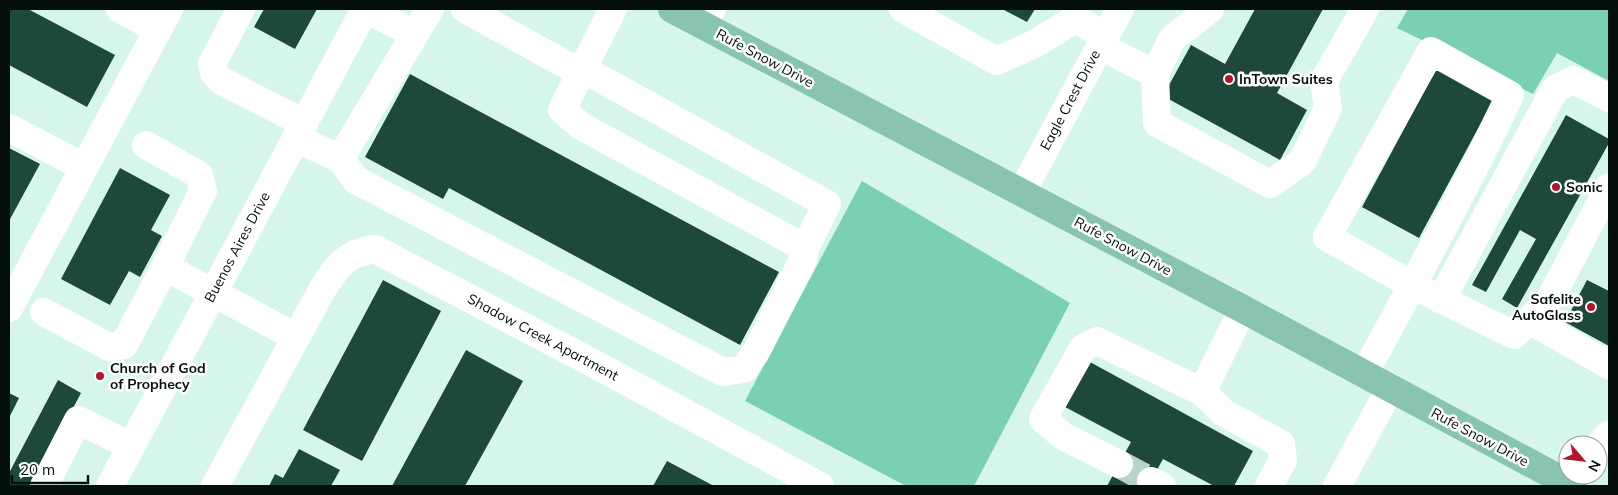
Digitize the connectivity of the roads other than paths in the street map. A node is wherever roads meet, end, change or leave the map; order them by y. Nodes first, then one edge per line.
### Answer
1 (120, 9) edge
2 (240, 9) edge
3 (365, 9) edge
4 (430, 9) edge
5 (465, 9) edge
6 (613, 9) edge
7 (672, 9) edge
8 (903, 9) edge
9 (1120, 9) edge
10 (1210, 9) edge
11 (1365, 9) edge
12 (708, 17) edge
13 (163, 19) edge
14 (415, 34) junction
15 (1103, 40) junction
16 (582, 71) junction
17 (1155, 74) junction
18 (1609, 98) edge
19 (9, 128) edge
20 (300, 130) junction
21 (146, 145) dead end
22 (340, 159) junction
23 (84, 168) junction
24 (1609, 187) edge
25 (1022, 192) junction
26 (805, 248) junction
27 (165, 267) junction
28 (1412, 285) junction
29 (212, 292) junction
30 (1441, 300) junction
31 (9, 308) edge
32 (1243, 309) junction
33 (44, 312) dead end
34 (1529, 320) junction
35 (296, 337) junction
36 (1609, 365) edge
37 (1364, 374) junction
38 (1390, 389) junction
39 (1202, 392) junction
40 (131, 446) junction
41 (1119, 464) tunnel mouth
42 (44, 486) edge
43 (110, 486) edge
44 (216, 486) edge
45 (820, 486) edge
46 (1269, 486) edge
47 (1338, 486) edge
48 (1573, 486) edge

1 - 13 street
2 - 20 street
3 - 14 street
3 - 20 street, Buenos Aires Drive
4 - 14 street
5 - 16 street
6 - 16 street
7 - 12 main road, Rufe Snow Drive
8 - 15 street
9 - 15 street, Eagle Crest Drive
10 - 17 street
11 - 17 street
12 - 25 main road, Rufe Snow Drive
13 - 23 street
14 - 22 street
15 - 17 street
15 - 25 street, Eagle Crest Drive
16 - 26 street
16 - 26 street
18 - 30 street
19 - 23 street
20 - 22 street
20 - 29 street, Buenos Aires Drive
21 - 27 street
22 - 26 street
23 - 31 street
24 - 34 street
25 - 32 main road, Rufe Snow Drive
27 - 29 street
27 - 33 street
28 - 28 street
28 - 30 street
28 - 37 street
29 - 35 street
29 - 40 street, Buenos Aires Drive
30 - 34 street
32 - 37 main road, Rufe Snow Drive
32 - 39 street
34 - 36 street
35 - 44 street, Shadow Creek Apartment
35 - 45 street, Shadow Creek Apartment
37 - 38 main road, Rufe Snow Drive
38 - 47 street
38 - 48 main road, Rufe Snow Drive
39 - 41 street
39 - 46 street
40 - 42 street
40 - 43 street, Buenos Aires Drive

